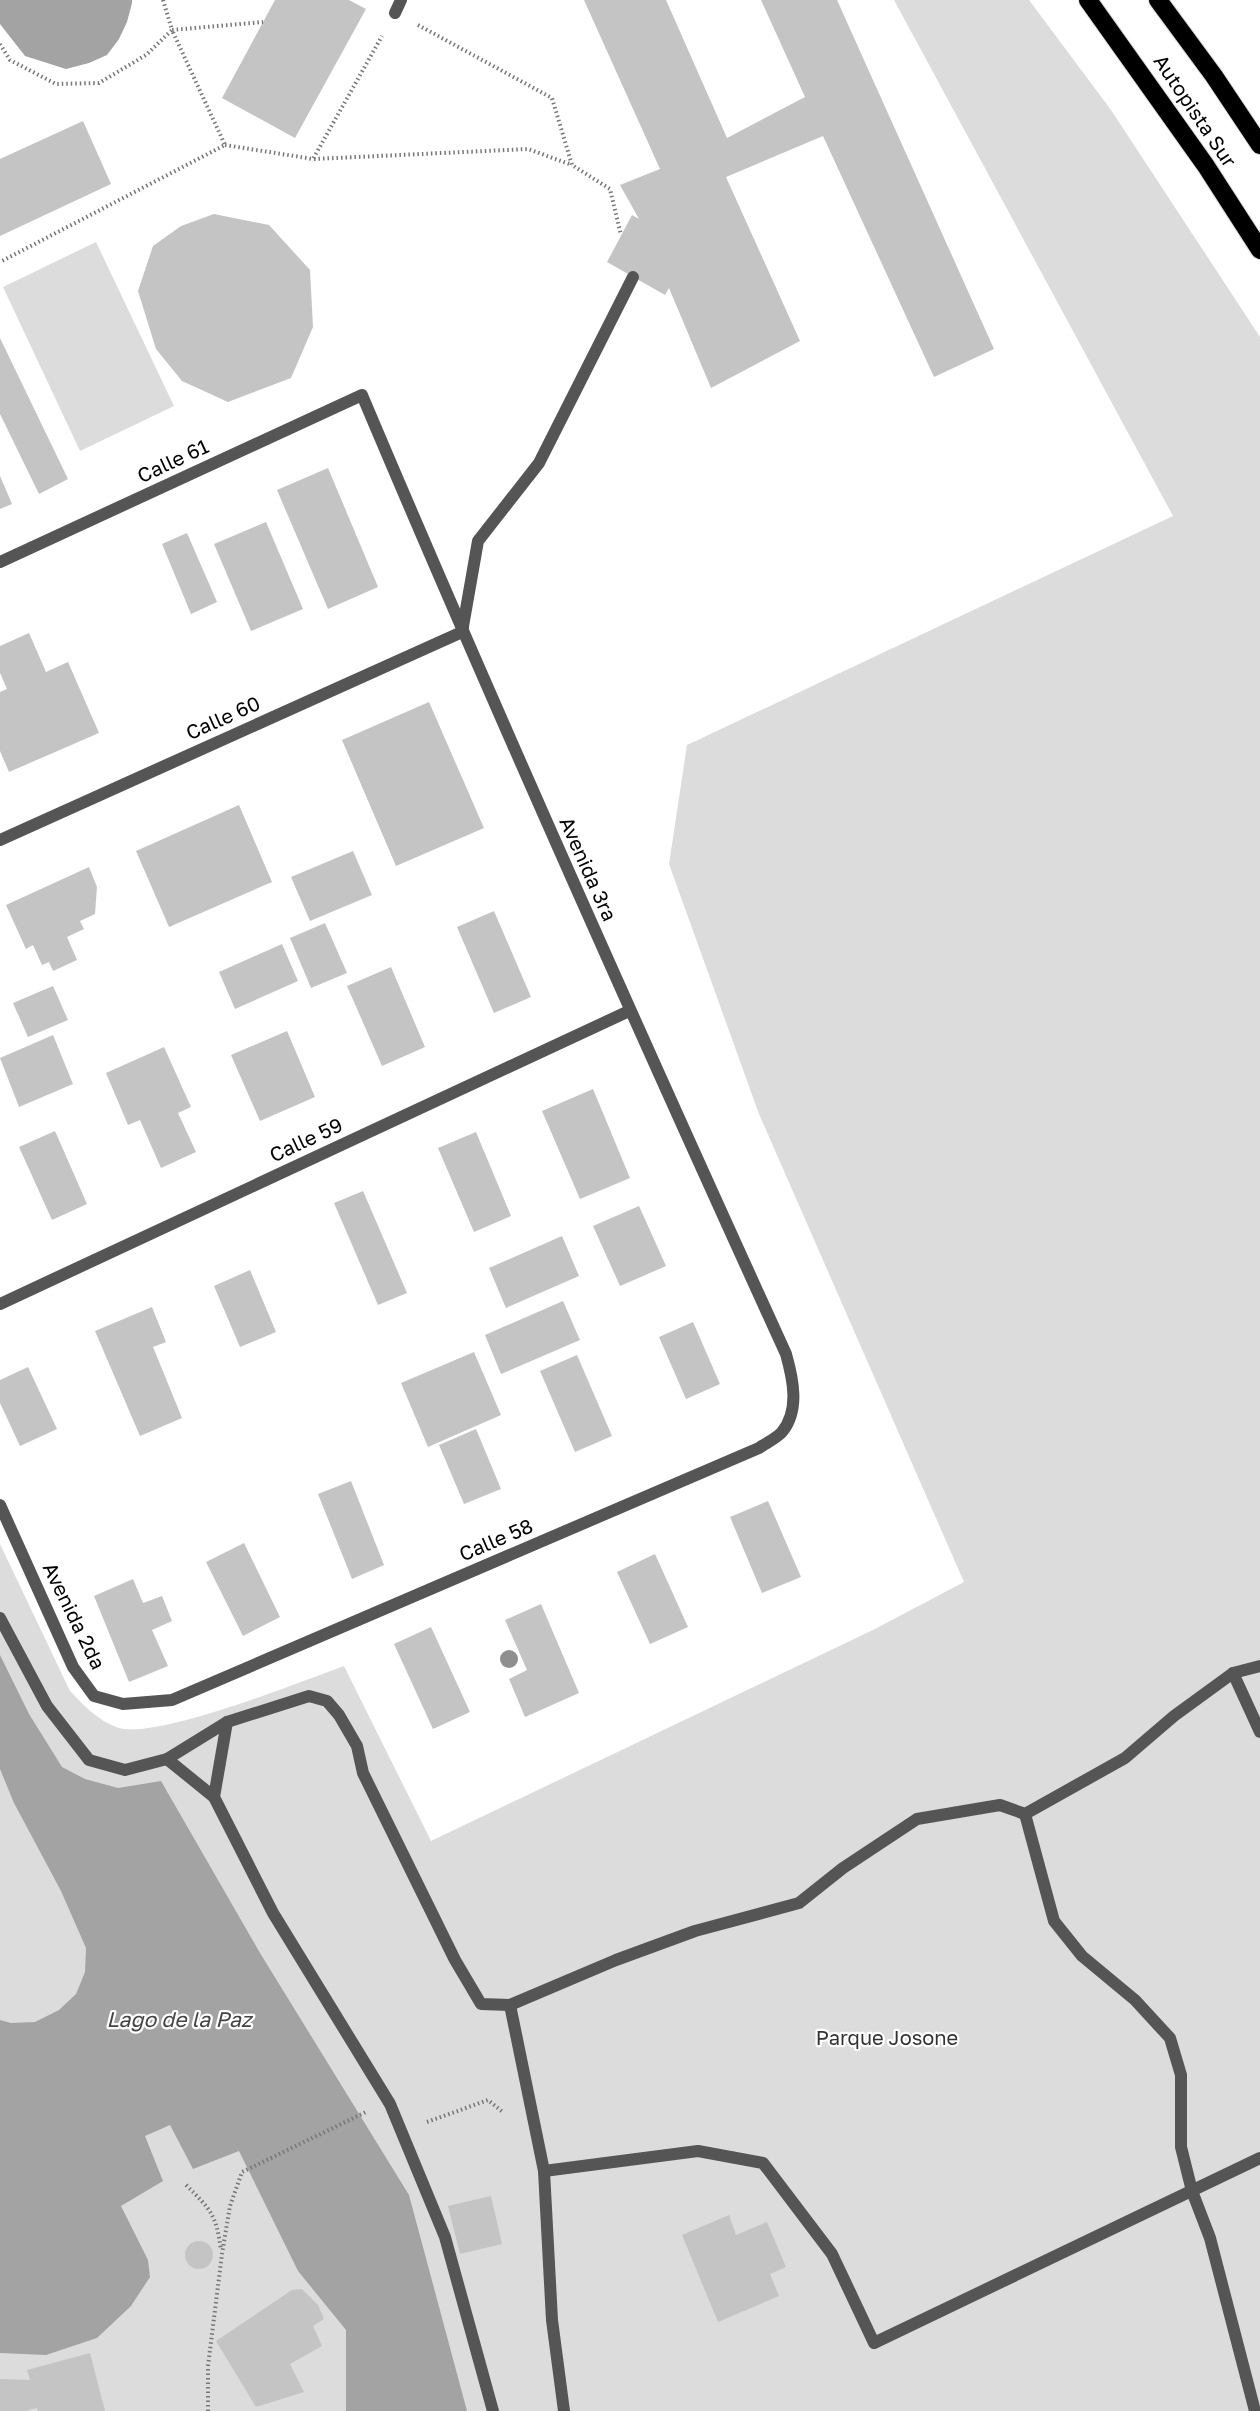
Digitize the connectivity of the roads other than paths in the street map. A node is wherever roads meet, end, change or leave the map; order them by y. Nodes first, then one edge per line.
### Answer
1 (401, 0) edge
2 (1088, 0) edge
3 (1158, 0) edge
4 (395, 13) road end
5 (1260, 145) edge
6 (1260, 250) edge
7 (633, 277) dead end
8 (362, 395) joint
9 (0, 562) edge
10 (462, 632) junction
11 (0, 840) edge
12 (629, 1011) junction
13 (0, 1304) edge
14 (786, 1354) joint
15 (0, 1505) edge
16 (0, 1618) edge
17 (1260, 1666) edge
18 (1233, 1674) junction
19 (146, 1704) joint
20 (227, 1722) junction
21 (1260, 1732) edge
22 (167, 1759) junction
23 (214, 1797) junction
24 (1025, 1814) junction
25 (510, 2006) junction
26 (1260, 2158) edge
27 (544, 2171) junction
28 (1192, 2191) junction
29 (493, 2411) edge
30 (564, 2411) edge
31 (1256, 2411) edge

1 - 4 street
2 - 6 highway, Autopista Sur
3 - 5 highway, Autopista Sur
7 - 10 street
8 - 9 street, Calle 61
8 - 10 street, Avenida 3ra
10 - 11 street, Calle 60
10 - 12 street, Avenida 3ra
12 - 13 street, Calle 59
12 - 14 street, Avenida 3ra
14 - 19 street, Calle 58
15 - 19 street, Avenida 2da
16 - 22 street
17 - 18 street
18 - 21 street
18 - 24 street
20 - 22 street
20 - 23 street
20 - 25 street
22 - 23 street
23 - 29 street
24 - 25 street
24 - 28 street
25 - 27 street
26 - 28 street
27 - 28 street
27 - 30 street
28 - 31 street

